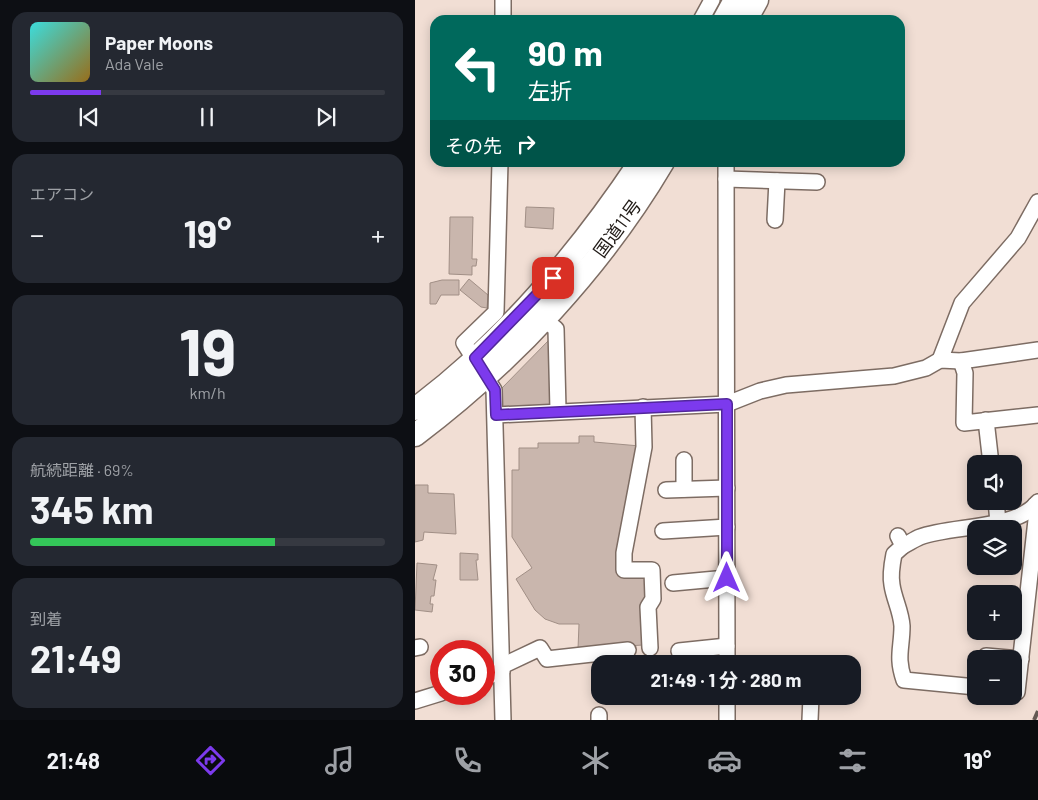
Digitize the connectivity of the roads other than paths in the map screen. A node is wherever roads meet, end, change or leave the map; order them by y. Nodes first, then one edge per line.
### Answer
1 (503, 0) edge
2 (712, 0) edge
3 (735, 0) edge
4 (757, 0) edge
5 (503, 15) edge
6 (704, 15) edge
7 (726, 15) edge
8 (748, 15) edge
9 (500, 167) edge
10 (637, 167) edge
11 (660, 167) edge
12 (725, 167) edge
13 (726, 179) junction
14 (777, 181) junction
15 (817, 182) dead end
16 (1038, 202) edge
17 (775, 220) dead end
18 (544, 319) junction
19 (1038, 350) edge
20 (940, 360) junction
21 (961, 361) junction
22 (480, 367) junction
23 (727, 404) junction
24 (643, 407) junction
25 (415, 409) edge
26 (558, 410) junction
27 (1038, 414) edge
28 (496, 415) junction
29 (986, 420) junction
30 (415, 435) edge
31 (990, 455) edge
32 (684, 460) dead end
33 (727, 488) junction
34 (666, 490) dead end
35 (684, 490) junction
36 (1037, 504) edge
37 (1004, 520) edge
38 (727, 527) junction
39 (967, 528) edge
40 (663, 531) dead end
41 (727, 578) junction
42 (673, 583) dead end
43 (1032, 603) edge
44 (727, 646) junction
45 (650, 648) dead end
46 (628, 650) dead end
47 (679, 651) dead end
48 (727, 655) edge
49 (1022, 657) edge
50 (502, 668) junction
51 (495, 672) edge
52 (967, 687) edge
53 (430, 696) edge
54 (415, 701) edge
55 (727, 705) edge
56 (811, 705) edge
57 (503, 720) edge
58 (727, 720) edge
59 (810, 720) edge

1 - 5 street
2 - 6 street
3 - 7 highway
4 - 8 highway
9 - 22 street
10 - 22 highway, 国道11号
11 - 18 highway, 国道11号
12 - 13 street
13 - 14 street
13 - 23 street
14 - 15 street
14 - 17 street
16 - 20 street
18 - 22 highway, 国道11号
18 - 26 street
19 - 21 street
20 - 21 street
20 - 23 street
21 - 29 street
22 - 25 highway, 国道11号
22 - 28 street
22 - 30 highway, 国道11号
23 - 24 street
23 - 33 street
24 - 26 street
24 - 45 street
26 - 28 street
27 - 29 street
28 - 50 street
29 - 31 street
32 - 35 street
33 - 35 street
33 - 38 street
34 - 35 street
36 - 37 street
36 - 43 street
38 - 40 street
38 - 41 street
39 - 52 street
41 - 42 street
41 - 44 street
43 - 49 street
44 - 47 street
44 - 48 street
46 - 50 street
50 - 51 street
50 - 57 street
53 - 54 street
55 - 58 street
56 - 59 street

